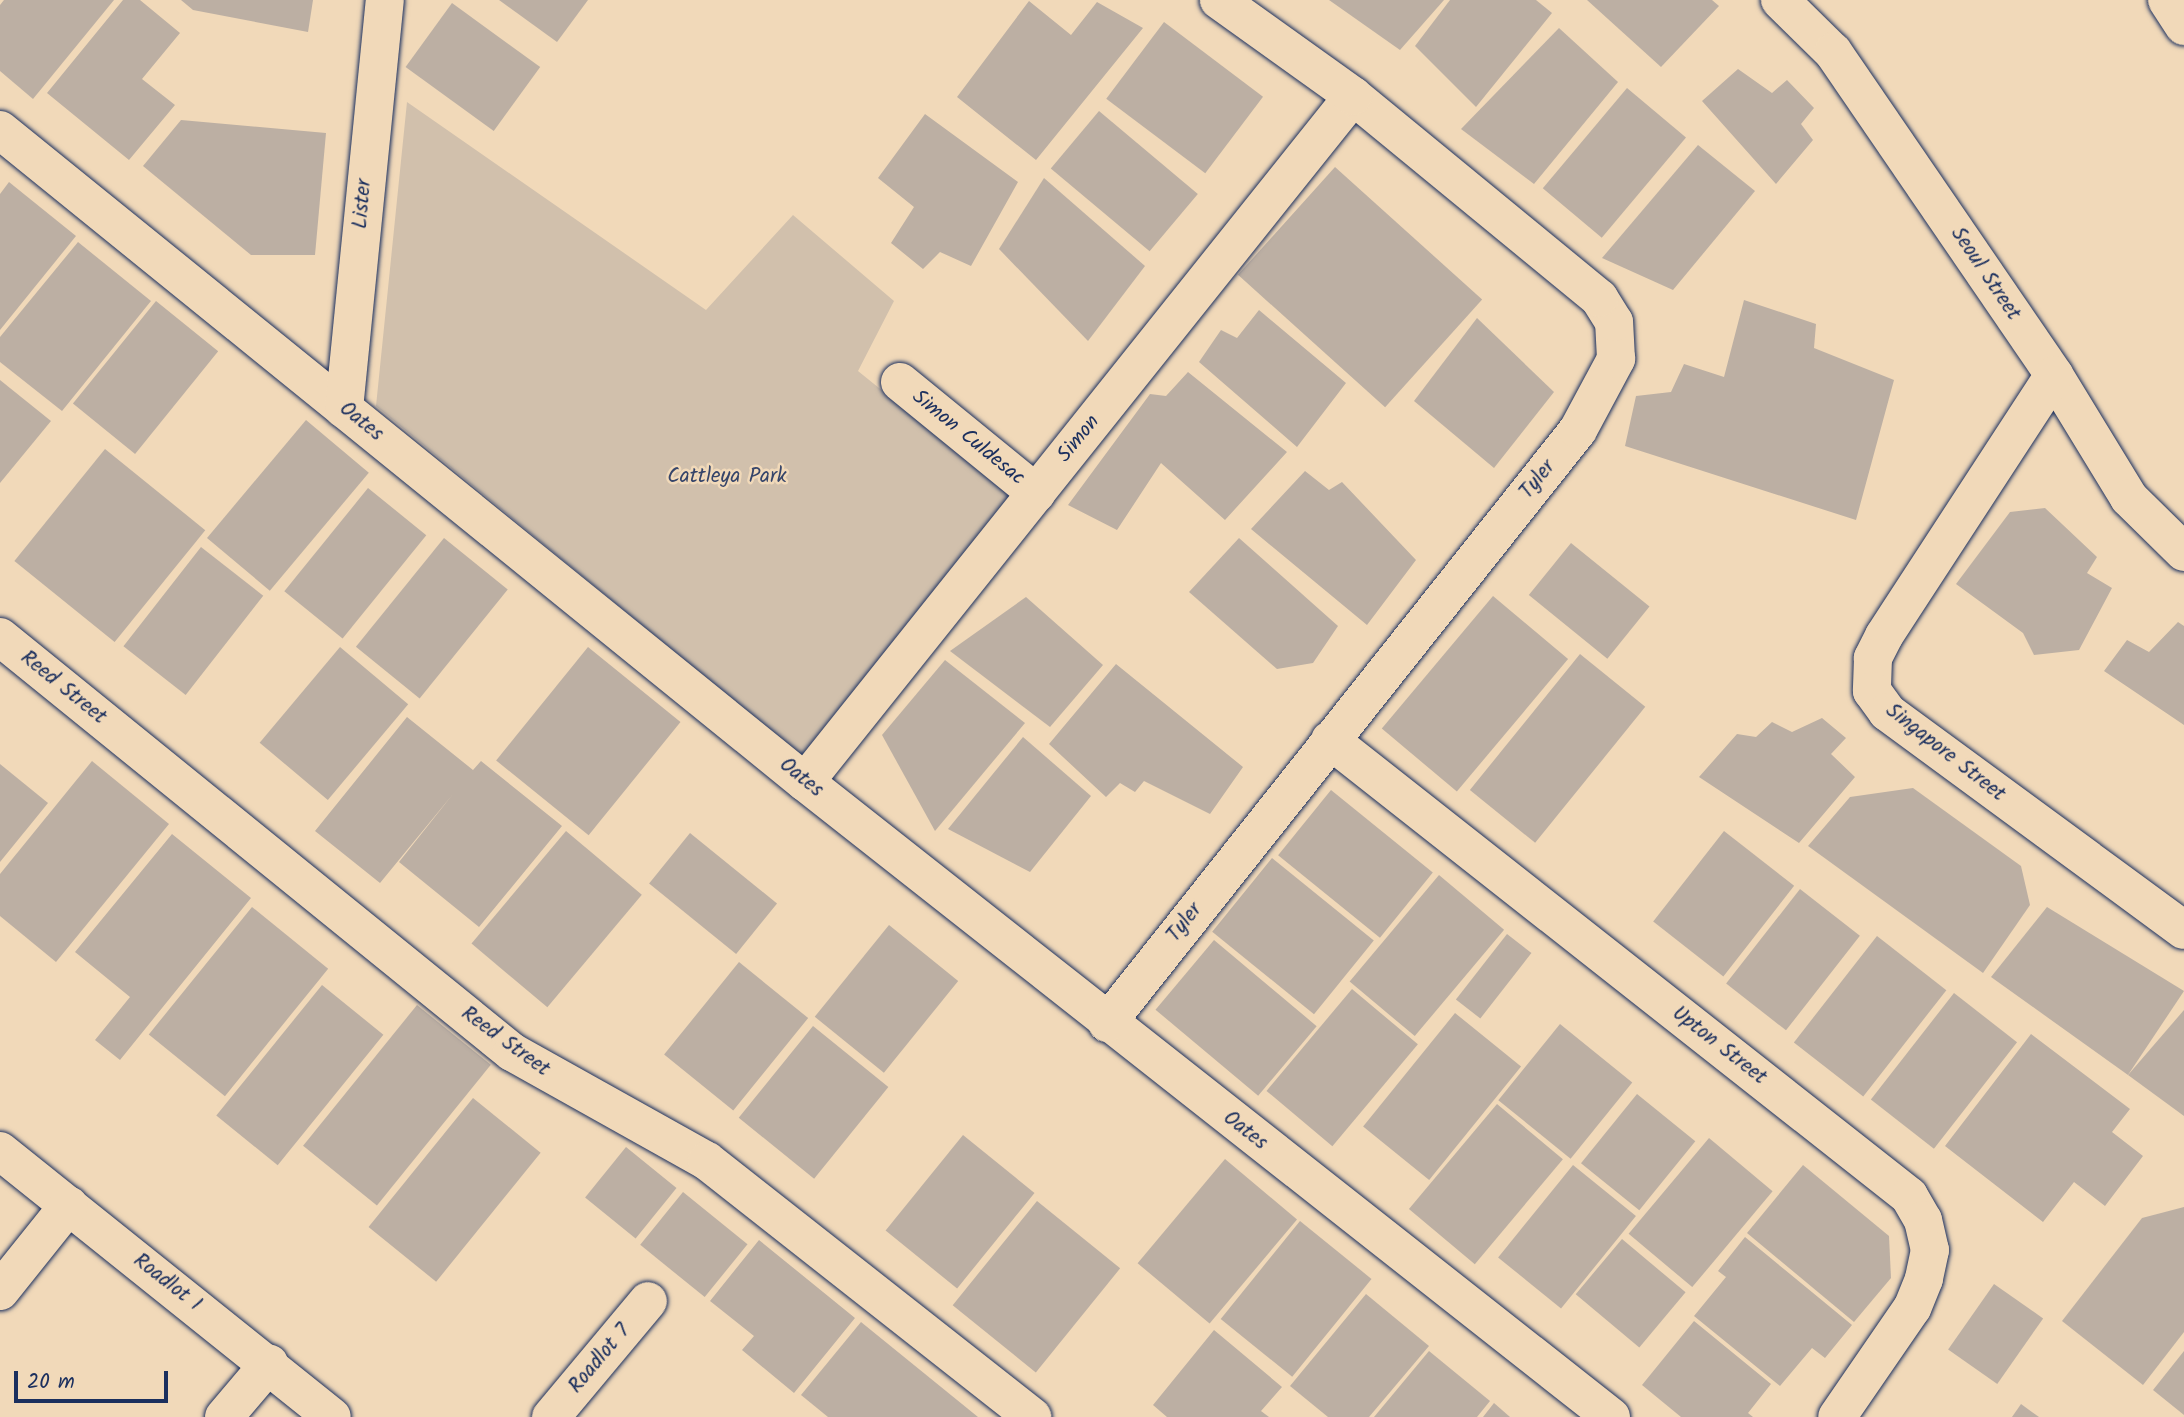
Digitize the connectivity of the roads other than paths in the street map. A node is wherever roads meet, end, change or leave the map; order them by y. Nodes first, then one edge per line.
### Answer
1 (385, 0) edge
2 (1219, 0) edge
3 (1780, 0) edge
4 (2167, 0) edge
5 (2184, 26) edge
6 (1353, 96) junction
7 (0, 130) edge
8 (2054, 375) junction
9 (900, 382) dead end
10 (344, 408) junction
11 (1036, 493) junction
12 (2184, 552) edge
13 (0, 637) edge
14 (1331, 740) junction
15 (805, 782) junction
16 (2184, 930) edge
17 (1107, 1023) junction
18 (0, 1151) edge
19 (69, 1205) junction
20 (0, 1291) edge
21 (648, 1301) dead end
22 (269, 1364) junction
23 (225, 1417) edge
24 (332, 1417) edge
25 (551, 1417) edge
26 (1032, 1417) edge
27 (1611, 1417) edge
28 (1837, 1417) edge

1 - 10 street, Lister
2 - 6 street, Tyler
3 - 8 street, Seoul Street
4 - 5 street
6 - 11 street, Simon
6 - 14 street, Tyler
7 - 10 street, Oates
8 - 12 street, Seoul Street
8 - 16 street, Singapore Street
9 - 11 street, Simon Culdesac
10 - 15 street, Oates
11 - 15 street, Simon
13 - 26 street, Reed Street
14 - 17 street, Tyler
14 - 28 street, Upton Street
15 - 17 street, Oates
17 - 27 street, Oates
18 - 19 street, Roadlot 1
19 - 20 street
19 - 22 street, Roadlot 1
21 - 25 street, Roadlot 7
22 - 23 street
22 - 24 street, Roadlot 1

